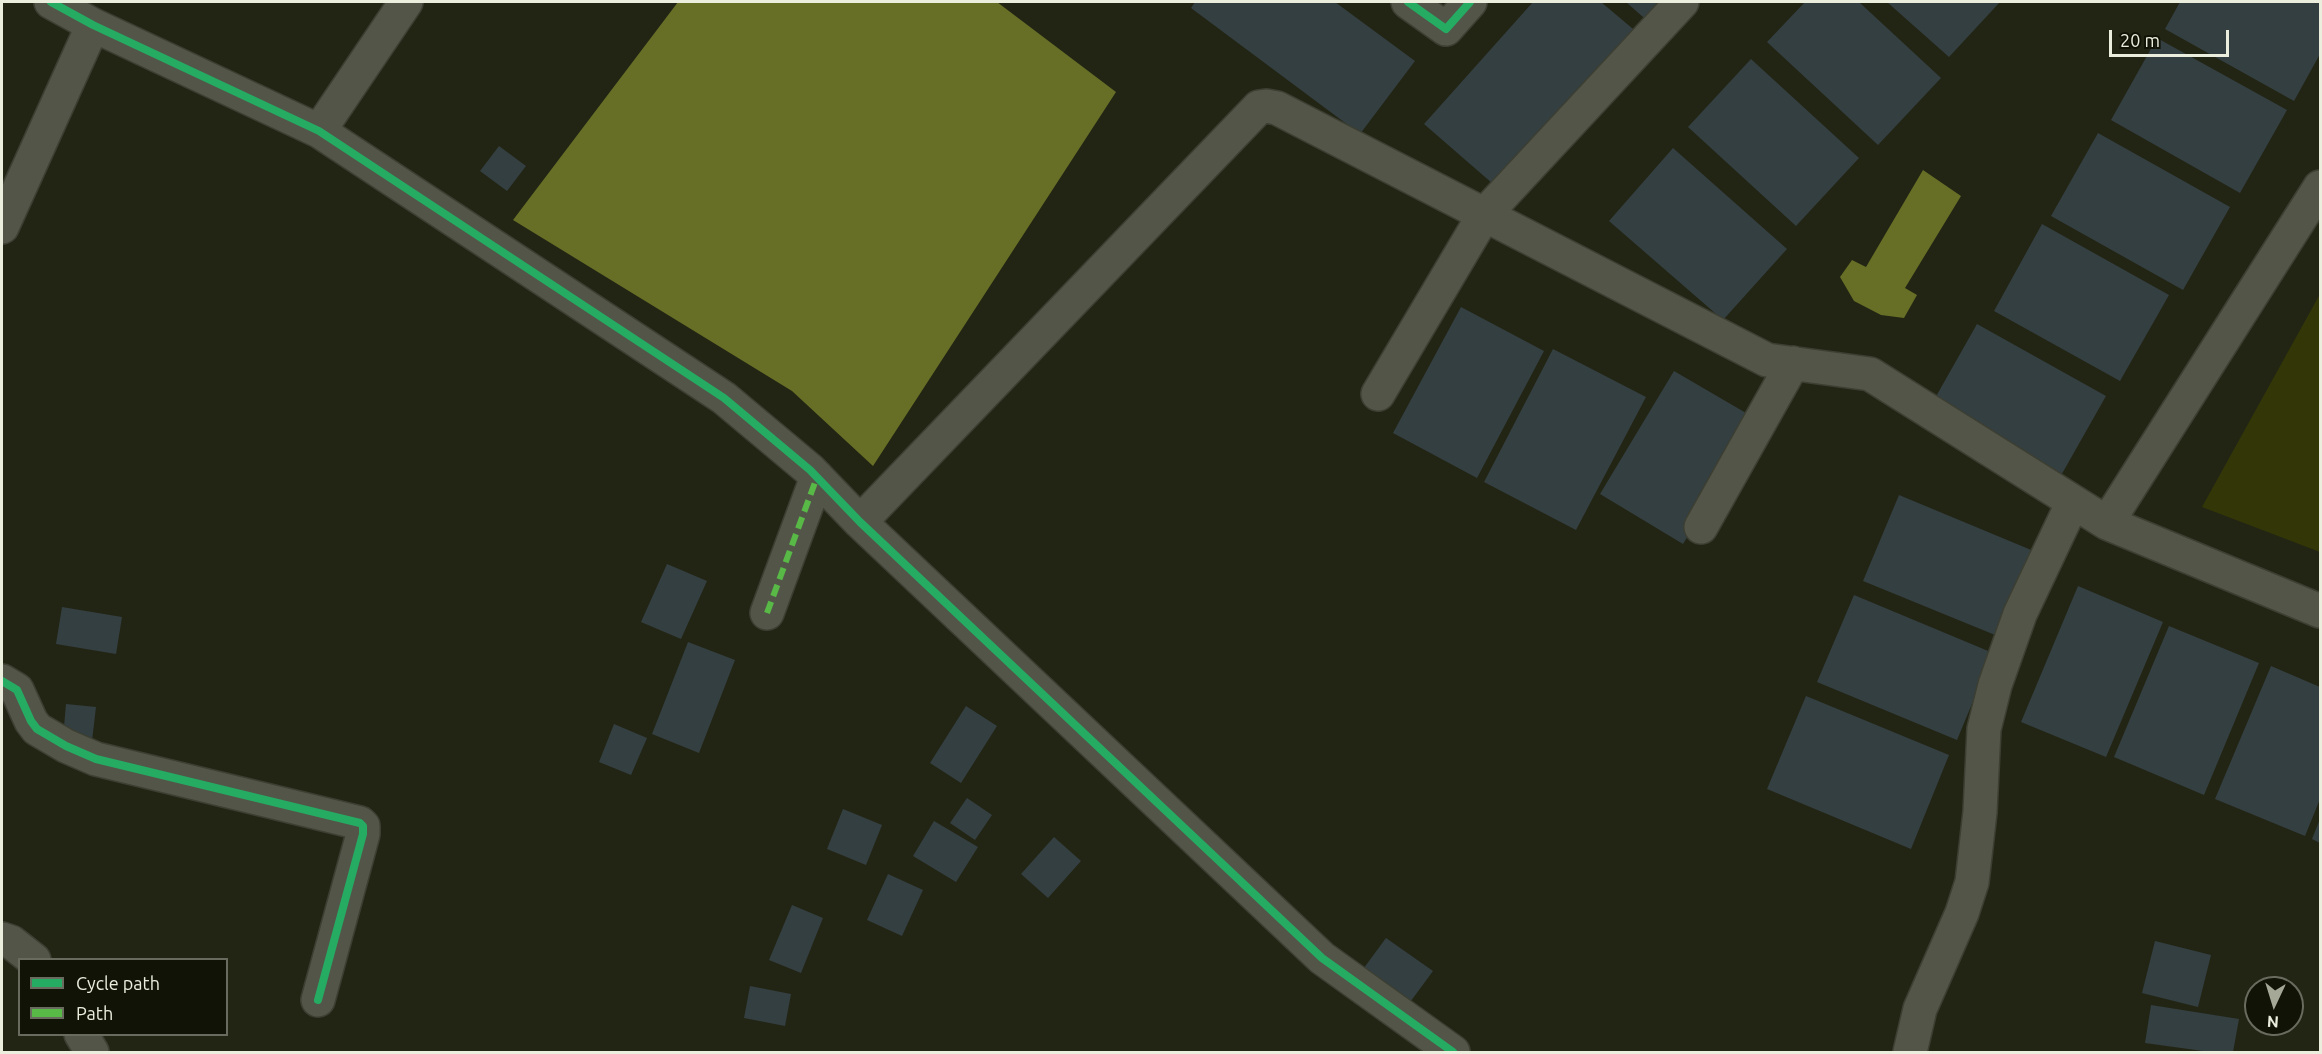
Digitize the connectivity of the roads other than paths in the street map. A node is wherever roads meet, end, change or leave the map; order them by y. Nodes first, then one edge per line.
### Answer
1 (51, 2) edge
2 (406, 2) edge
3 (1408, 2) edge
4 (1470, 2) edge
5 (1682, 2) edge
6 (93, 25) junction
7 (320, 131) junction
8 (2320, 187) edge
9 (1484, 215) junction
10 (2, 228) edge
11 (1793, 363) junction
12 (1378, 394) dead end
13 (817, 477) junction
14 (2073, 502) junction
15 (860, 522) junction
16 (2107, 523) junction
17 (1701, 527) dead end
18 (2320, 611) edge
19 (767, 613) dead end
20 (2, 681) edge
21 (2, 939) edge
22 (31, 958) edge
23 (318, 1000) dead end
24 (82, 1036) edge
25 (92, 1053) edge
26 (1453, 1053) edge
27 (1910, 1053) edge

1 - 6 street
2 - 7 street
3 - 4 street
5 - 9 street
6 - 7 street
6 - 10 street
7 - 13 street
8 - 16 street
9 - 11 street
9 - 12 street
9 - 15 street
11 - 14 street
11 - 17 street
13 - 15 street
13 - 19 street
14 - 16 street
14 - 27 street
15 - 26 street
16 - 18 street
20 - 23 street
21 - 22 street
24 - 25 street

